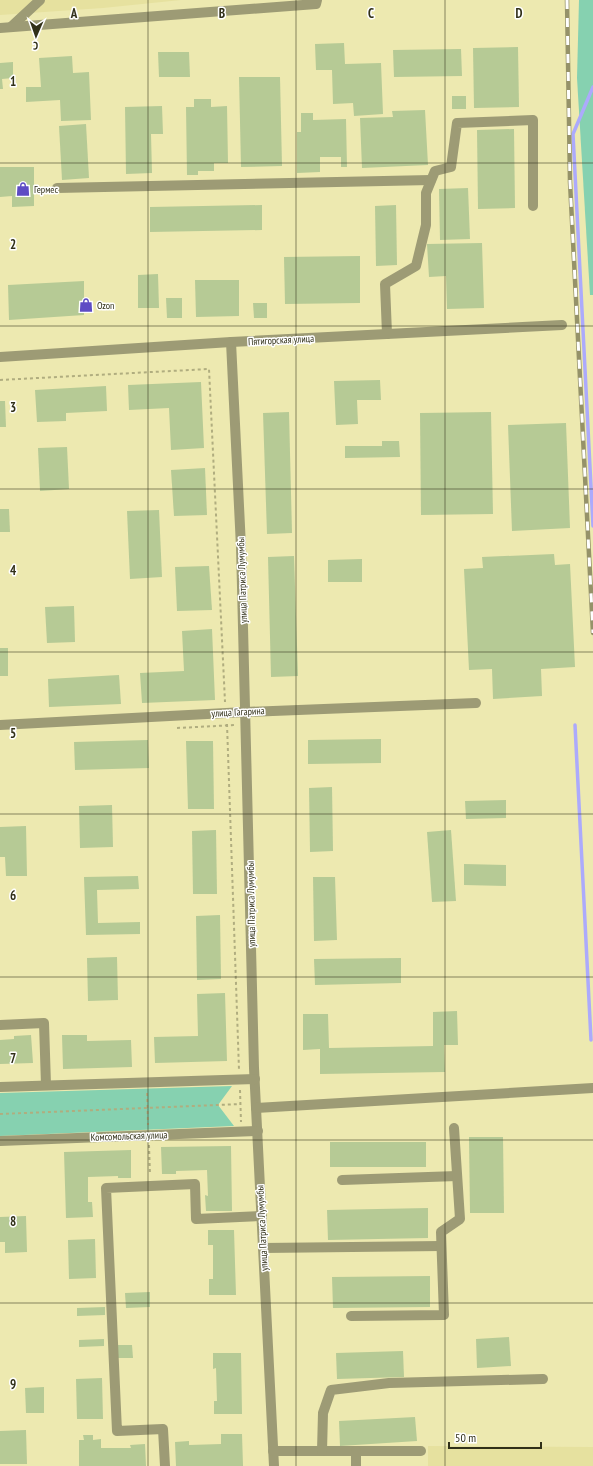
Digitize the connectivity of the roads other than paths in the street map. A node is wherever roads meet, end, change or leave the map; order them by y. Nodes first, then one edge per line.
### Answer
1 (40, 0) edge
2 (317, 0) edge
3 (11, 27) junction
4 (0, 28) edge
5 (431, 180) junction
6 (57, 188) dead end
7 (533, 206) dead end
8 (562, 325) dead end
9 (387, 334) junction
10 (231, 342) junction
11 (0, 357) edge
12 (476, 703) dead end
13 (246, 712) junction
14 (0, 724) edge
15 (0, 1025) edge
16 (255, 1079) junction
17 (46, 1085) junction
18 (0, 1087) edge
19 (593, 1088) edge
20 (256, 1108) junction
21 (454, 1128) dead end
22 (258, 1131) junction
23 (0, 1141) edge
24 (458, 1176) junction
25 (342, 1180) dead end
26 (262, 1216) junction
27 (441, 1246) junction
28 (263, 1248) junction
29 (351, 1316) dead end
30 (543, 1379) dead end
31 (273, 1451) junction
32 (322, 1451) junction
33 (356, 1451) junction
34 (421, 1451) dead end
35 (165, 1466) edge
36 (274, 1466) edge
37 (356, 1466) edge

1 - 3 street
2 - 3 street
3 - 4 street
5 - 6 street
5 - 7 street
5 - 9 street
8 - 9 street, Пятигорская улица
9 - 10 street, Пятигорская улица
10 - 11 street, Пятигорская улица
10 - 13 street, улица Патриса Лумумбы
12 - 13 street, улица Гагарина
13 - 14 street, улица Гагарина
13 - 16 street, улица Патриса Лумумбы
15 - 17 street
16 - 17 street
16 - 20 street, улица Патриса Лумумбы
17 - 18 street
19 - 20 street
20 - 22 street, улица Патриса Лумумбы
21 - 24 street
22 - 23 street, Комсомольская улица
22 - 26 street, улица Патриса Лумумбы
24 - 25 street
24 - 27 street
26 - 28 street, улица Патриса Лумумбы
26 - 35 street
27 - 28 street
27 - 29 street
28 - 31 street, улица Патриса Лумумбы
30 - 32 street
31 - 32 street
31 - 36 street, улица Патриса Лумумбы
32 - 33 street
33 - 34 street
33 - 37 street

